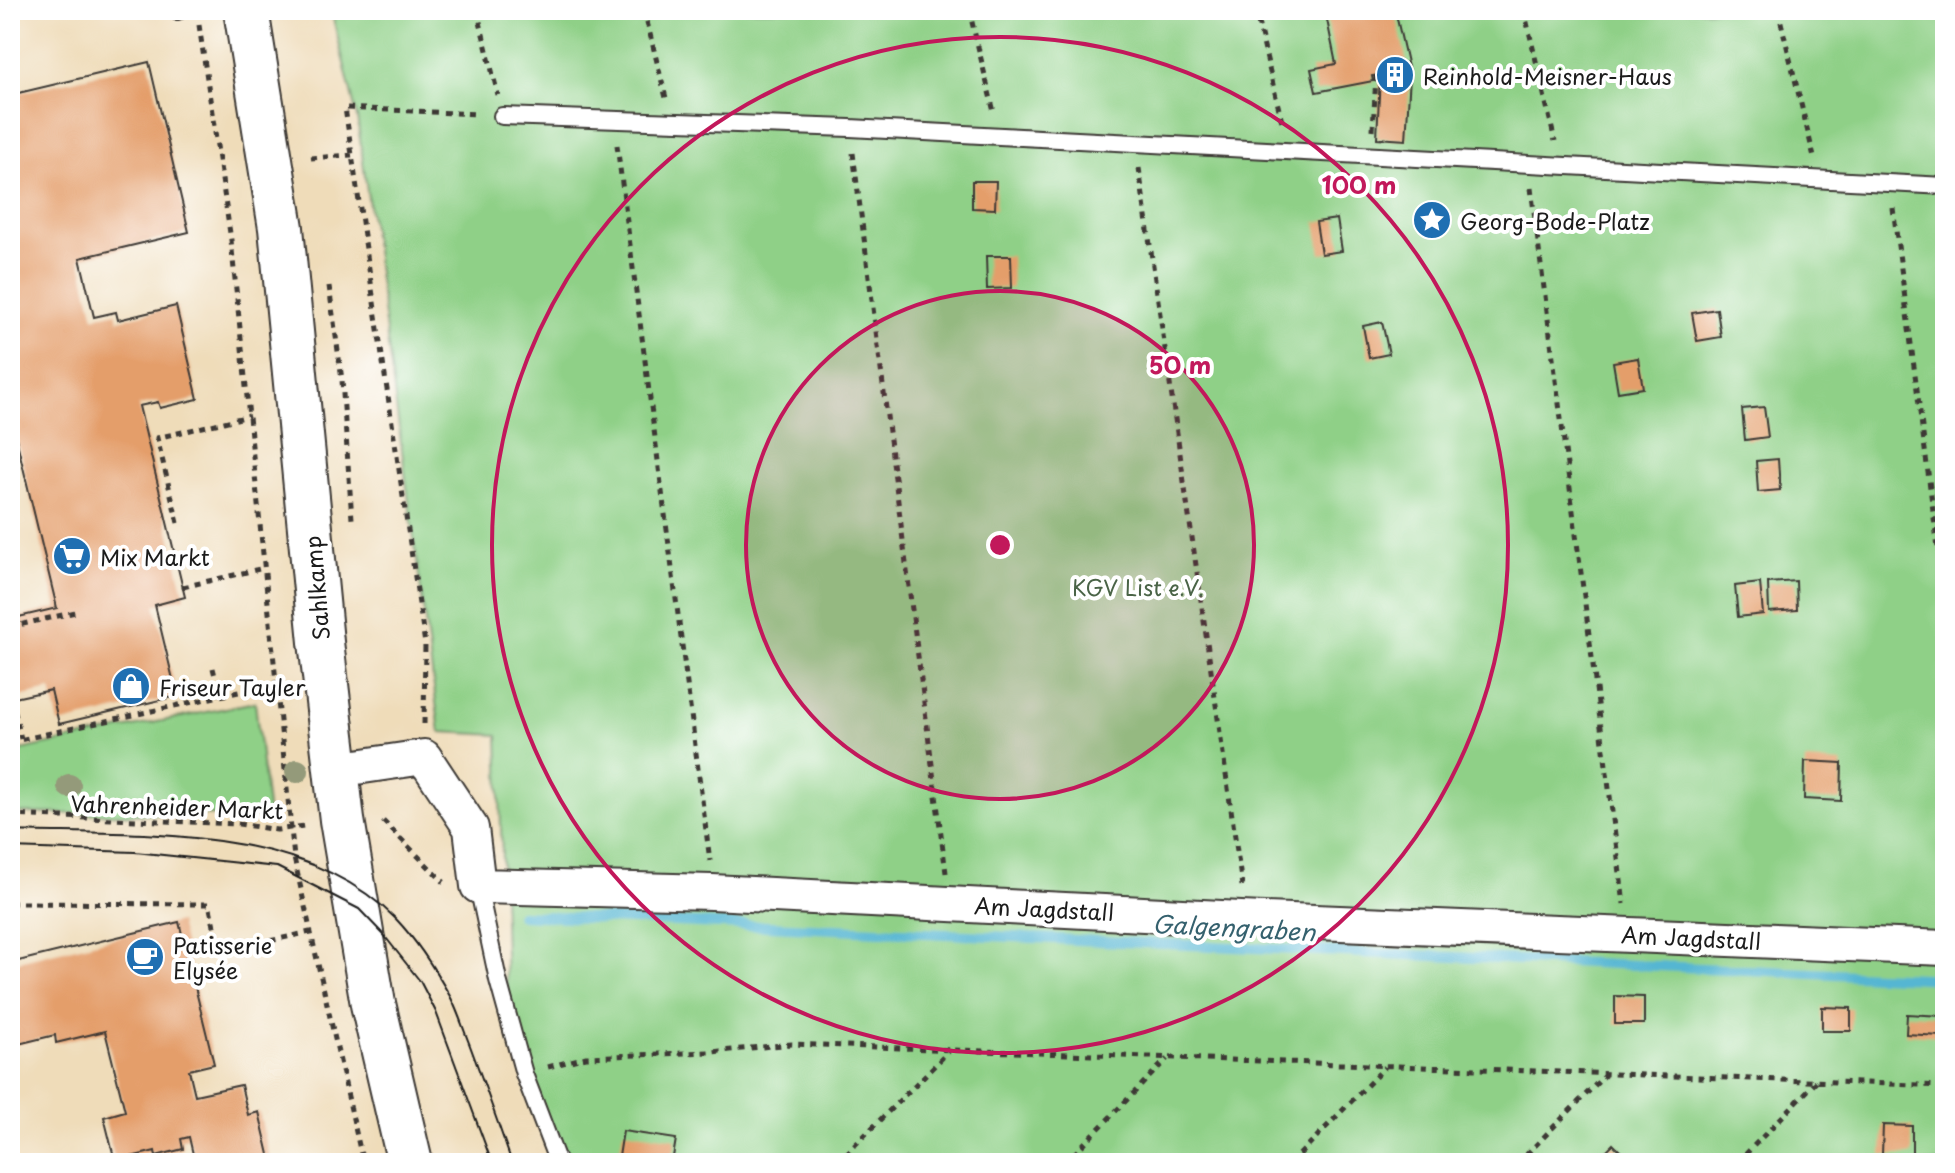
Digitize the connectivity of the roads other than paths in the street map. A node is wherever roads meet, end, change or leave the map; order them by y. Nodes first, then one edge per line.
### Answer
1 (246, 10) edge
2 (502, 116) road end
3 (1945, 186) edge
4 (336, 770) junction
5 (478, 886) junction
6 (1945, 948) edge
7 (410, 1163) edge
8 (558, 1163) edge

1 - 4 street, Sahlkamp
2 - 3 lane
4 - 5 street
4 - 7 street, Sahlkamp
5 - 6 street, Am Jagdstall
5 - 8 lane

